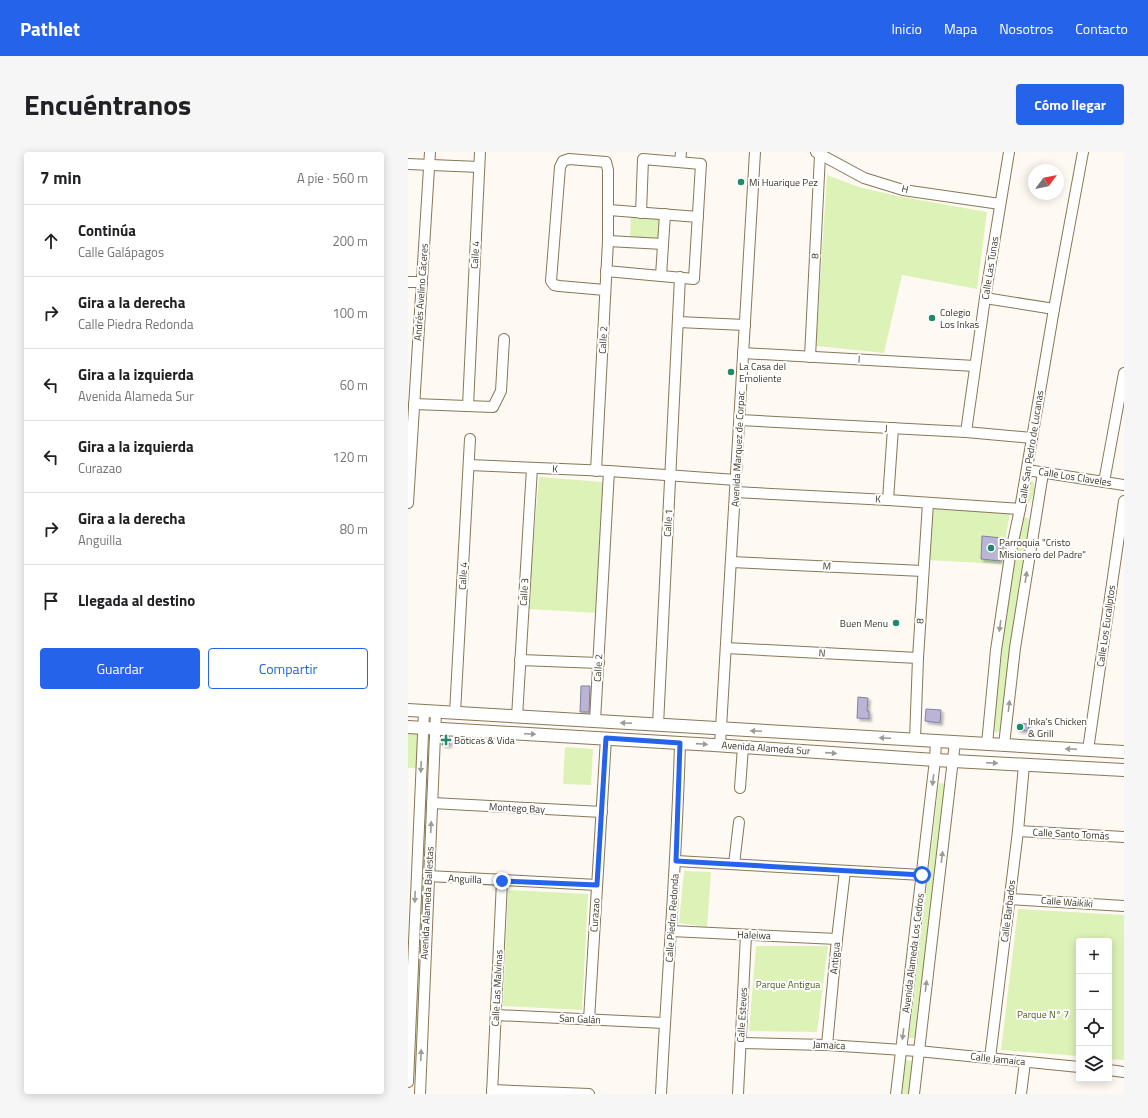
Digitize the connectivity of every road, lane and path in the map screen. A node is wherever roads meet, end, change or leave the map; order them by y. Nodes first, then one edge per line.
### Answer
1 (430, 152) edge
2 (480, 152) edge
3 (755, 152) edge
4 (1009, 152) edge
5 (1082, 152) edge
6 (818, 154) edge
7 (681, 157) edge
8 (408, 164) edge
9 (429, 165) junction
10 (479, 167) junction
11 (1000, 204) junction
12 (609, 210) junction
13 (641, 213) junction
14 (665, 214) junction
15 (698, 217) junction
16 (608, 241) junction
17 (663, 244) junction
18 (606, 271) junction
19 (661, 276) junction
20 (680, 278) junction
21 (408, 282) edge
22 (422, 282) junction
23 (605, 290) junction
24 (985, 298) junction
25 (1054, 309) junction
26 (678, 322) junction
27 (745, 325) junction
28 (504, 339) dead end
29 (743, 353) junction
30 (810, 357) junction
31 (975, 366) junction
32 (1124, 373) edge
33 (414, 404) junction
34 (468, 406) junction
35 (740, 420) junction
36 (893, 428) junction
37 (966, 432) junction
38 (1032, 438) junction
39 (470, 439) dead end
40 (469, 465) junction
41 (532, 468) junction
42 (1027, 470) junction
43 (596, 471) junction
44 (609, 471) junction
45 (1043, 473) junction
46 (670, 476) junction
47 (736, 480) junction
48 (1104, 482) junction
49 (1124, 485) edge
50 (735, 492) junction
51 (1023, 492) junction
52 (888, 500) junction
53 (1124, 502) edge
54 (408, 503) edge
55 (928, 503) junction
56 (1020, 509) junction
57 (1037, 511) junction
58 (731, 562) junction
59 (923, 571) junction
60 (726, 648) junction
61 (918, 658) junction
62 (520, 660) junction
63 (599, 663) junction
64 (408, 710) edge
65 (424, 711) junction
66 (436, 712) junction
67 (455, 713) junction
68 (517, 717) junction
69 (595, 721) junction
70 (658, 725) junction
71 (408, 727) edge
72 (423, 728) junction
73 (721, 728) junction
74 (435, 729) junction
75 (606, 738) junction
76 (915, 740) junction
77 (936, 741) junction
78 (955, 742) junction
79 (680, 743) junction
80 (987, 744) junction
81 (720, 745) junction
82 (1004, 745) junction
83 (743, 747) junction
84 (1088, 750) junction
85 (1124, 752) edge
86 (935, 760) junction
87 (953, 761) junction
88 (1024, 764) junction
89 (1124, 770) edge
90 (740, 788) dead end
91 (432, 803) junction
92 (602, 812) junction
93 (738, 822) dead end
94 (1018, 831) junction
95 (1124, 837) edge
96 (676, 861) junction
97 (734, 864) junction
98 (845, 871) junction
99 (922, 875) junction
100 (428, 876) junction
101 (502, 881) junction
102 (597, 885) junction
103 (1010, 899) junction
104 (1124, 906) edge
105 (671, 931) junction
106 (746, 935) junction
107 (837, 939) junction
108 (411, 950) edge
109 (425, 950) junction
110 (409, 1015) edge
111 (496, 1015) junction
112 (589, 1020) junction
113 (664, 1023) junction
114 (741, 1042) junction
115 (827, 1045) junction
116 (902, 1050) junction
117 (918, 1051) junction
118 (990, 1058) junction
119 (1025, 1062) junction
120 (1076, 1067) edge
121 (1112, 1070) edge
122 (1124, 1072) edge
123 (420, 1080) junction
124 (408, 1081) edge
125 (492, 1092) edge
126 (420, 1094) edge
127 (589, 1094) edge
128 (661, 1094) edge
129 (738, 1094) edge
130 (896, 1094) edge
131 (914, 1094) edge
132 (1021, 1094) edge

1 - 9 street, Andrés Avelino Cáceres
2 - 10 street, Calle 4
3 - 27 street, Avenida Marquez de Corpac
4 - 11 street, Calle Las Tunas
5 - 25 street, Calle San Pedro de Lucanas
6 - 11 street, H
6 - 30 street, 8
7 - 13 street
7 - 15 street
8 - 9 street
9 - 10 street
9 - 22 street, Andrés Avelino Cáceres
10 - 34 street, Calle 4
11 - 24 street, Calle Las Tunas
12 - 13 street
12 - 16 street, Calle 2
12 - 23 street, Calle 2
13 - 14 street
14 - 15 street
14 - 17 street
15 - 20 street
16 - 17 street
16 - 18 street, Calle 2
17 - 19 street
18 - 19 street
18 - 23 street, Calle 2
19 - 20 street
20 - 26 street, Calle 1
21 - 22 street
22 - 33 street, Andrés Avelino Cáceres
23 - 43 street, Calle 2
24 - 25 street
24 - 31 street, Calle Las Tunas
25 - 38 street, Calle San Pedro de Lucanas
26 - 27 street
26 - 46 street, Calle 1
27 - 29 street, Avenida Marquez de Corpac
28 - 34 street
29 - 30 street, I
29 - 35 street, Avenida Marquez de Corpac
30 - 31 street, I
31 - 37 street, Calle Las Tunas
32 - 48 street
33 - 34 street
33 - 54 street, Andrés Avelino Cáceres
35 - 36 street, J
35 - 47 street, Avenida Marquez de Corpac
36 - 37 street, J
36 - 52 street
37 - 38 street, J
38 - 42 street, Calle San Pedro de Lucanas
39 - 40 street, Calle 4
40 - 41 street, K
40 - 67 street, Calle 4
41 - 43 street, K
41 - 62 street, Calle 3
42 - 45 street, Calle Los Claveles
42 - 51 street, Calle San Pedro de Lucanas
43 - 44 street, K
44 - 46 street, K
44 - 63 street, Calle 2
45 - 48 street, Calle Los Claveles
45 - 57 street, Calle San Pedro de Lucanas
46 - 47 street, K
46 - 70 street, Calle 1
47 - 50 street, Avenida Marquez de Corpac
48 - 49 street, Calle Los Claveles
50 - 52 street, K
50 - 58 street, Avenida Marquez de Corpac
51 - 56 street, Calle San Pedro de Lucanas
51 - 57 street
52 - 55 street, K
53 - 84 street, Calle Los Eucaliptos
55 - 56 street, K
55 - 59 street, 8
56 -> 80 street, Calle San Pedro de Lucanas
82 -> 57 street, Calle San Pedro de Lucanas
58 - 59 street, M
58 - 60 street, Avenida Marquez de Corpac
59 - 61 street, 8
60 - 61 street, N
60 - 73 street, Avenida Marquez de Corpac
61 - 76 street, 8
62 - 63 street
62 - 68 street, Calle 3
63 - 69 street, Calle 2
64 - 65 main road, Avenida Alameda Sur
65 - 66 main road, Avenida Alameda Sur
65 - 72 street, Avenida Alameda Ballestas
66 - 67 main road, Avenida Alameda Sur
66 - 74 street, Avenida Alameda Ballestas
67 - 68 main road, Avenida Alameda Sur
68 - 69 main road, Avenida Alameda Sur
70 -> 69 main road, Avenida Alameda Sur
70 - 73 main road, Avenida Alameda Sur
71 - 72 main road, Avenida Alameda Sur
72 - 74 main road, Avenida Alameda Sur
72 -> 108 street, Avenida Alameda Ballestas
76 -> 73 main road, Avenida Alameda Sur
73 - 81 street, Avenida Marquez de Corpac
74 -> 75 main road, Avenida Alameda Sur
74 - 91 street, Avenida Alameda Ballestas
75 - 79 main road, Avenida Alameda Sur
75 - 92 street, Curazao
76 - 77 main road, Avenida Alameda Sur
77 - 78 main road, Avenida Alameda Sur
77 - 86 street, Avenida Alameda Los Cedros
78 - 80 main road, Avenida Alameda Sur
78 - 87 street, Avenida Alameda Los Cedros
79 -> 81 main road, Avenida Alameda Sur
79 - 96 street, Calle Piedra Redonda
80 - 82 main road, Avenida Alameda Sur
81 - 83 main road, Avenida Alameda Sur
84 -> 82 main road, Avenida Alameda Sur
83 -> 86 main road, Avenida Alameda Sur
83 - 90 street
84 - 85 main road, Avenida Alameda Sur
86 - 87 main road, Avenida Alameda Sur
86 -> 99 street, Avenida Alameda Los Cedros
87 -> 88 main road, Avenida Alameda Sur
117 -> 87 street, Avenida Alameda Los Cedros
88 - 89 main road, Avenida Alameda Sur
88 - 94 street, Calle Barbados
91 - 92 street, Montego Bay
100 -> 91 street, Avenida Alameda Ballestas
92 - 102 street, Curazao
93 - 97 street
94 - 95 street, Calle Santo Tomás
94 - 103 street, Calle Barbados
96 - 97 street
96 - 105 street, Calle Piedra Redonda
97 - 98 street
98 - 99 street
98 - 107 street, Antigua
99 -> 116 street, Avenida Alameda Los Cedros
100 - 101 street, Anguilla
100 - 109 street, Avenida Alameda Ballestas
101 - 102 street, Anguilla
101 - 111 street, Calle Las Malvinas
102 - 112 street, Curazao
103 - 104 street, Calle Waikiki
103 - 118 street, Calle Barbados
105 - 106 street, Haleiwa
105 - 113 street, Calle Piedra Redonda
106 - 107 street, Haleiwa
106 - 114 street, Calle Esteves
107 - 115 street, Antigua
108 - 109 street
108 - 110 street, Avenida Alameda Ballestas
123 -> 109 street, Avenida Alameda Ballestas
110 - 124 street, Avenida Alameda Ballestas
111 - 112 street, San Galán
111 - 125 street, Calle Las Malvinas
112 - 113 street, San Galán
113 - 128 street, Calle Piedra Redonda
114 - 115 street, Jamaica
114 - 129 street, Calle Esteves
115 - 116 street, Jamaica
116 - 117 street, Jamaica
116 - 130 street, Avenida Alameda Los Cedros
117 - 118 street, Calle Jamaica
117 - 131 street, Avenida Alameda Los Cedros
118 - 119 street, Calle Jamaica
119 - 120 street, Calle Jamaica
119 - 132 street
121 - 122 street
123 - 124 street
123 - 126 street, Avenida Alameda Ballestas
125 - 127 street

